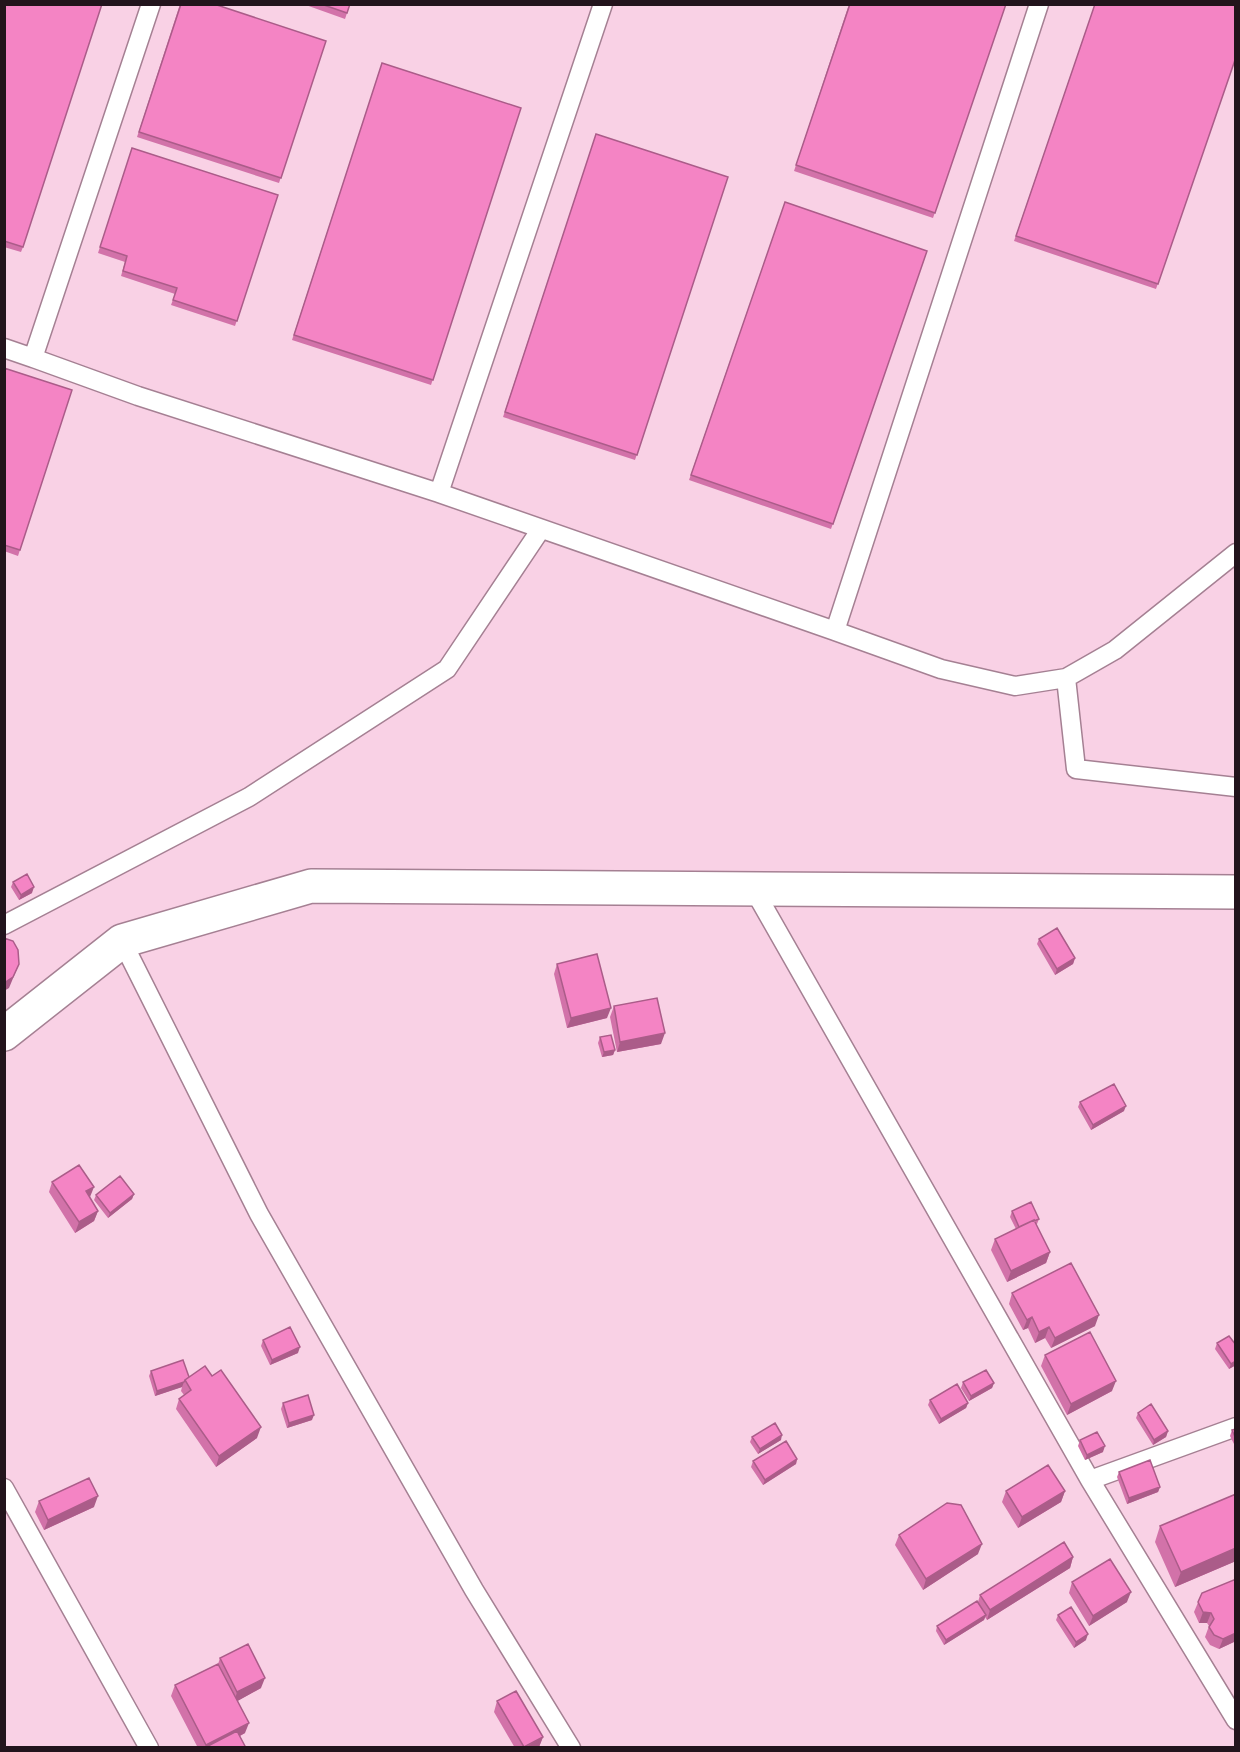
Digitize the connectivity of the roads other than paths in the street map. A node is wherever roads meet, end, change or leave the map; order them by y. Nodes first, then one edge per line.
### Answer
1 (151, 4) edge
2 (603, 4) edge
3 (1039, 4) edge
4 (4, 348) edge
5 (33, 358) junction
6 (439, 493) junction
7 (541, 529) junction
8 (1236, 553) edge
9 (836, 631) junction
10 (1066, 678) junction
11 (1236, 787) edge
12 (754, 890) junction
13 (1236, 892) edge
14 (4, 925) edge
15 (122, 941) junction
16 (4, 1034) edge
17 (1236, 1427) edge
18 (1090, 1480) junction
19 (4, 1488) edge
20 (1236, 1720) edge
21 (149, 1748) edge
22 (571, 1748) edge

1 - 5 lane
2 - 6 lane
3 - 9 lane
4 - 5 lane
5 - 6 lane
6 - 7 lane
7 - 9 lane
7 - 14 lane
8 - 10 lane
9 - 10 lane
10 - 11 lane
12 - 13 street
12 - 15 street
12 - 18 lane
15 - 16 street
15 - 22 lane
17 - 18 lane
18 - 20 lane
19 - 21 lane

